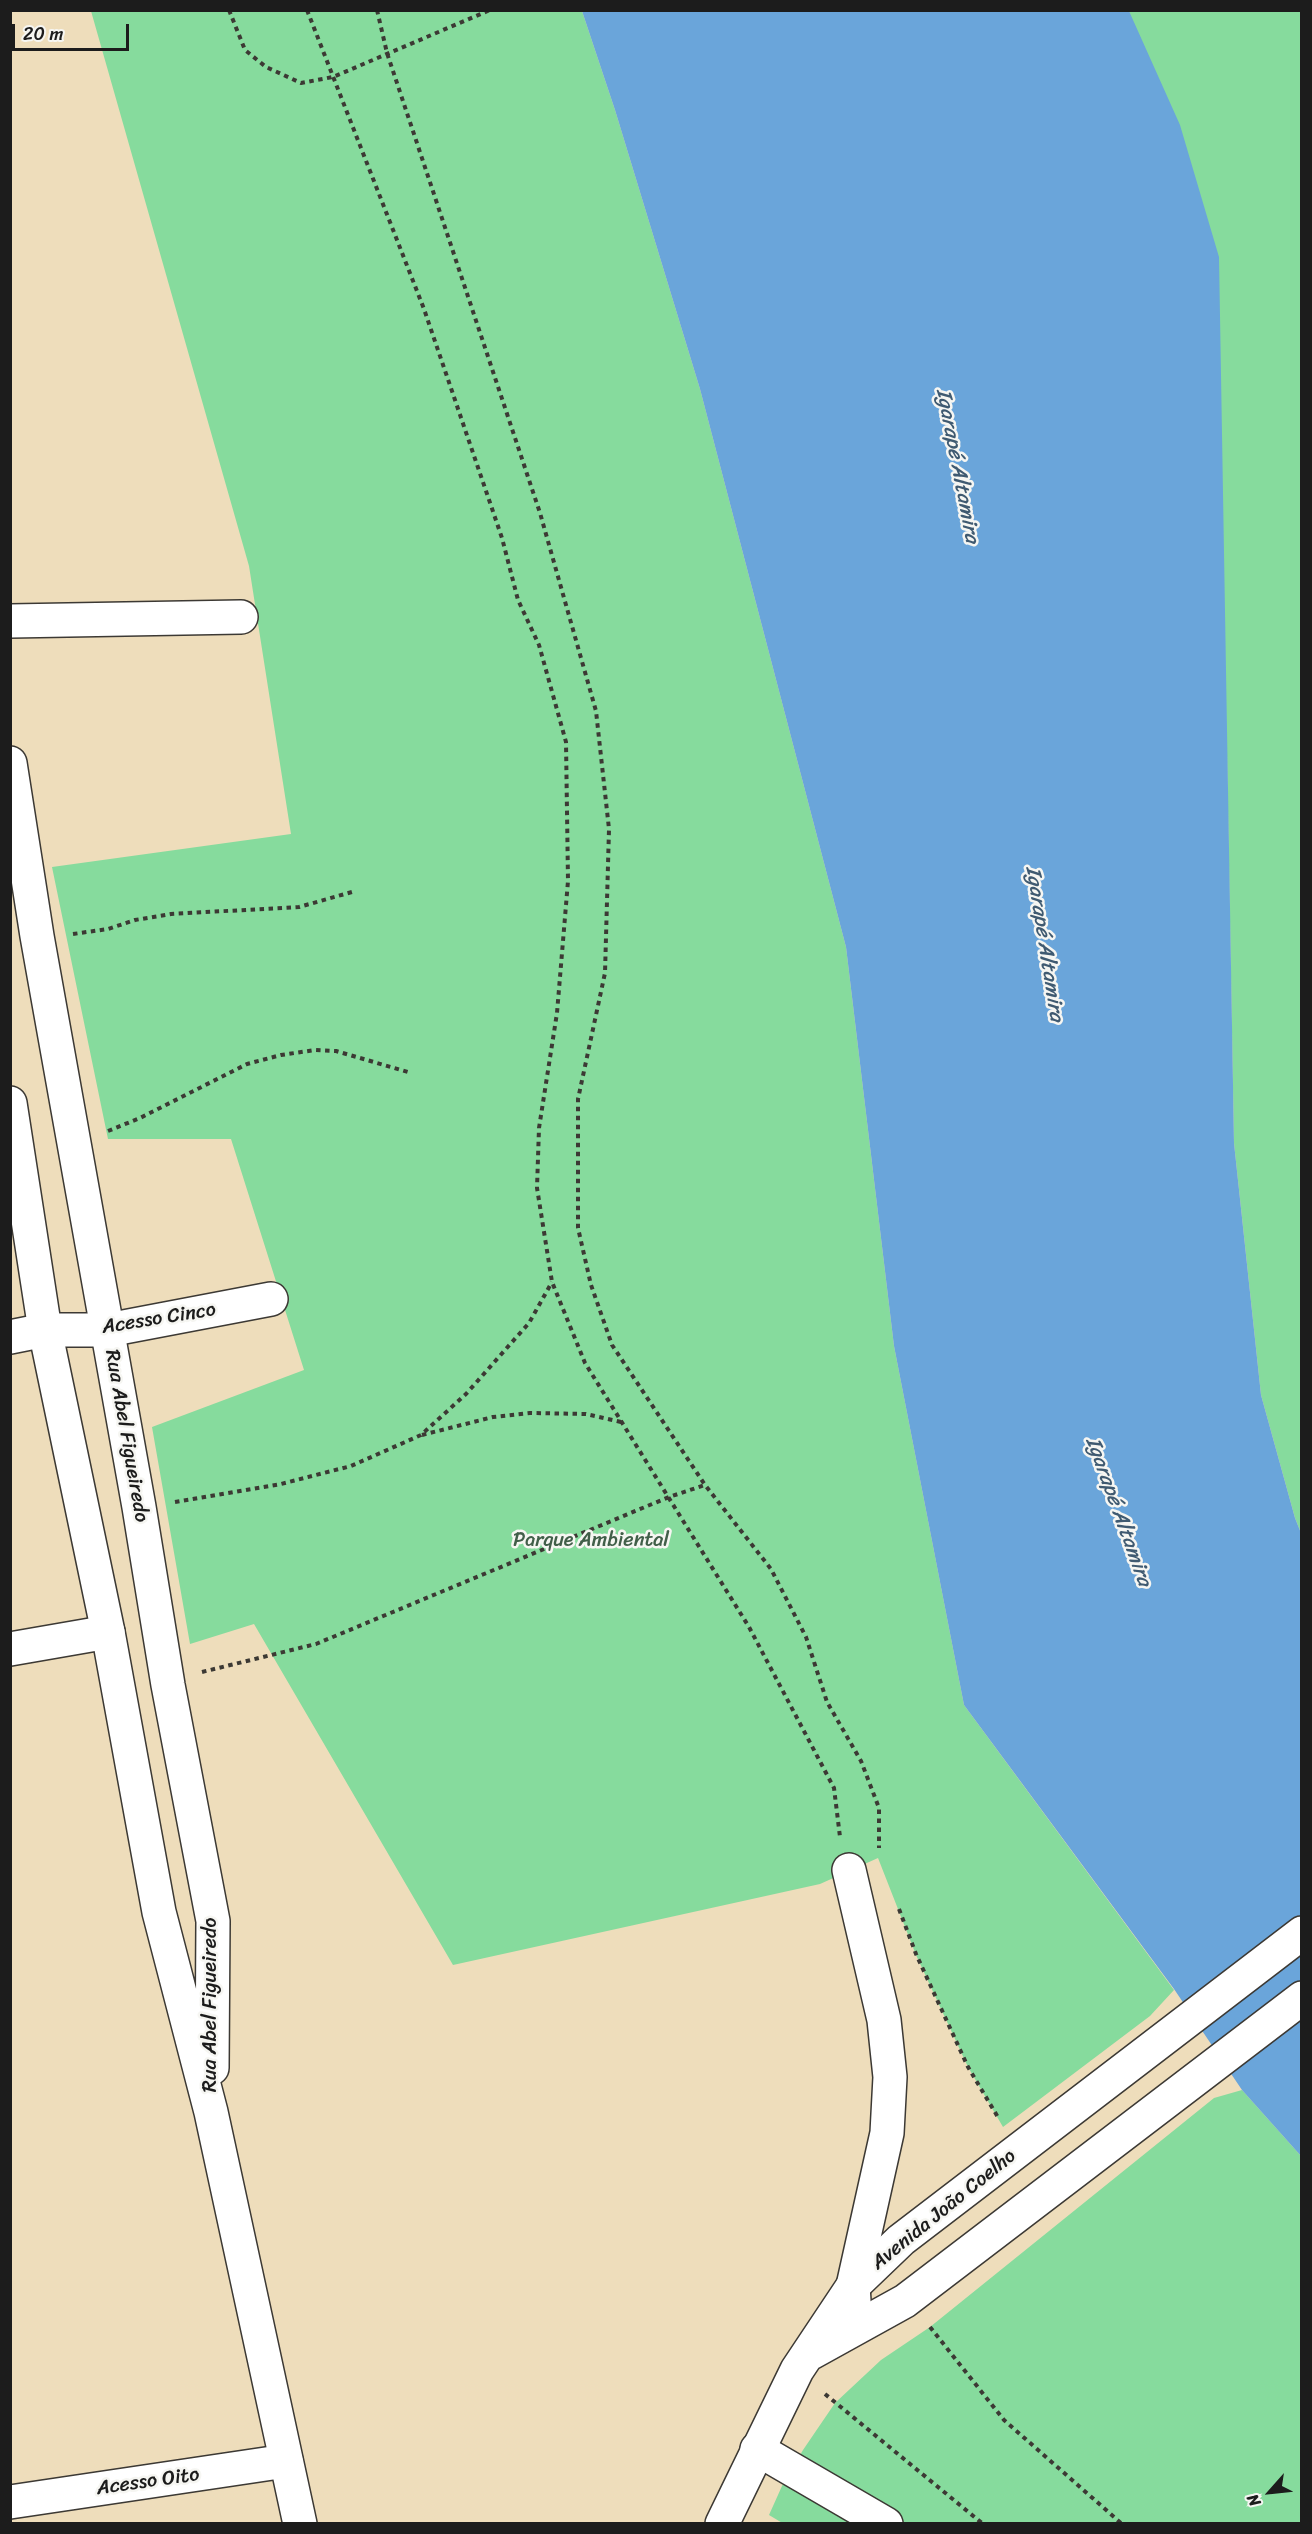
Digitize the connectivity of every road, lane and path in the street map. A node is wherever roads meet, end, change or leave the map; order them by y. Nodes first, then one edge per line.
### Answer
1 (229, 10) edge
2 (307, 10) edge
3 (377, 10) edge
4 (490, 10) edge
5 (387, 53) junction
6 (333, 77) junction
7 (242, 617) dead end
8 (10, 621) edge
9 (10, 763) edge
10 (352, 892) dead end
11 (37, 936) junction
12 (408, 1072) dead end
13 (10, 1103) edge
14 (72, 1137) junction
15 (552, 1282) junction
16 (271, 1299) dead end
17 (45, 1330) junction
18 (108, 1330) junction
19 (10, 1337) edge
20 (621, 1422) junction
21 (421, 1435) junction
22 (705, 1485) junction
23 (669, 1497) junction
24 (139, 1507) junction
25 (108, 1632) junction
26 (10, 1649) edge
27 (168, 1685) junction
28 (849, 1870) junction
29 (895, 1901) dead end
30 (1302, 1933) edge
31 (1302, 1998) edge
32 (212, 2112) junction
33 (1003, 2127) dead end
34 (853, 2286) junction
35 (905, 2301) junction
36 (858, 2328) junction
37 (802, 2363) junction
38 (757, 2449) junction
39 (286, 2462) junction
40 (10, 2502) edge
41 (300, 2523) edge
42 (722, 2523) edge
43 (886, 2523) edge
44 (983, 2523) edge
45 (1122, 2523) edge

1 - 6 path
2 - 6 path
3 - 5 path
4 - 5 path
5 - 6 path
5 - 22 path
6 - 15 path
7 - 8 street
9 - 11 street, Rua Abel Figueiredo
10 - 11 path
11 - 14 street, Rua Abel Figueiredo
12 - 14 path
13 - 17 street, Rua Abel Figueiredo
14 - 18 street, Rua Abel Figueiredo
15 - 20 path
15 - 21 path
16 - 18 street, Acesso Cinco
17 - 18 street, Acesso Cinco
17 - 19 street, Acesso Cinco
17 - 25 street, Rua Abel Figueiredo
18 - 24 street, Rua Abel Figueiredo
20 - 21 path
20 - 23 path
21 - 24 path
22 - 23 path
22 - 28 path
23 - 27 path
23 - 28 path
24 - 27 street, Rua Abel Figueiredo
25 - 26 street
25 - 32 street, Rua Abel Figueiredo
27 - 32 street, Rua Abel Figueiredo
28 - 34 street
29 - 33 path
30 - 34 street, Avenida João Coelho
31 - 35 street
32 - 39 street, Rua Abel Figueiredo
34 - 36 street
34 - 37 street, Avenida João Coelho
35 - 36 street
35 - 45 path
36 - 37 street
37 - 38 street, Avenida João Coelho
37 - 44 path
38 - 42 street, Avenida João Coelho
38 - 43 street
39 - 40 street, Acesso Oito
39 - 41 street, Rua Abel Figueiredo

